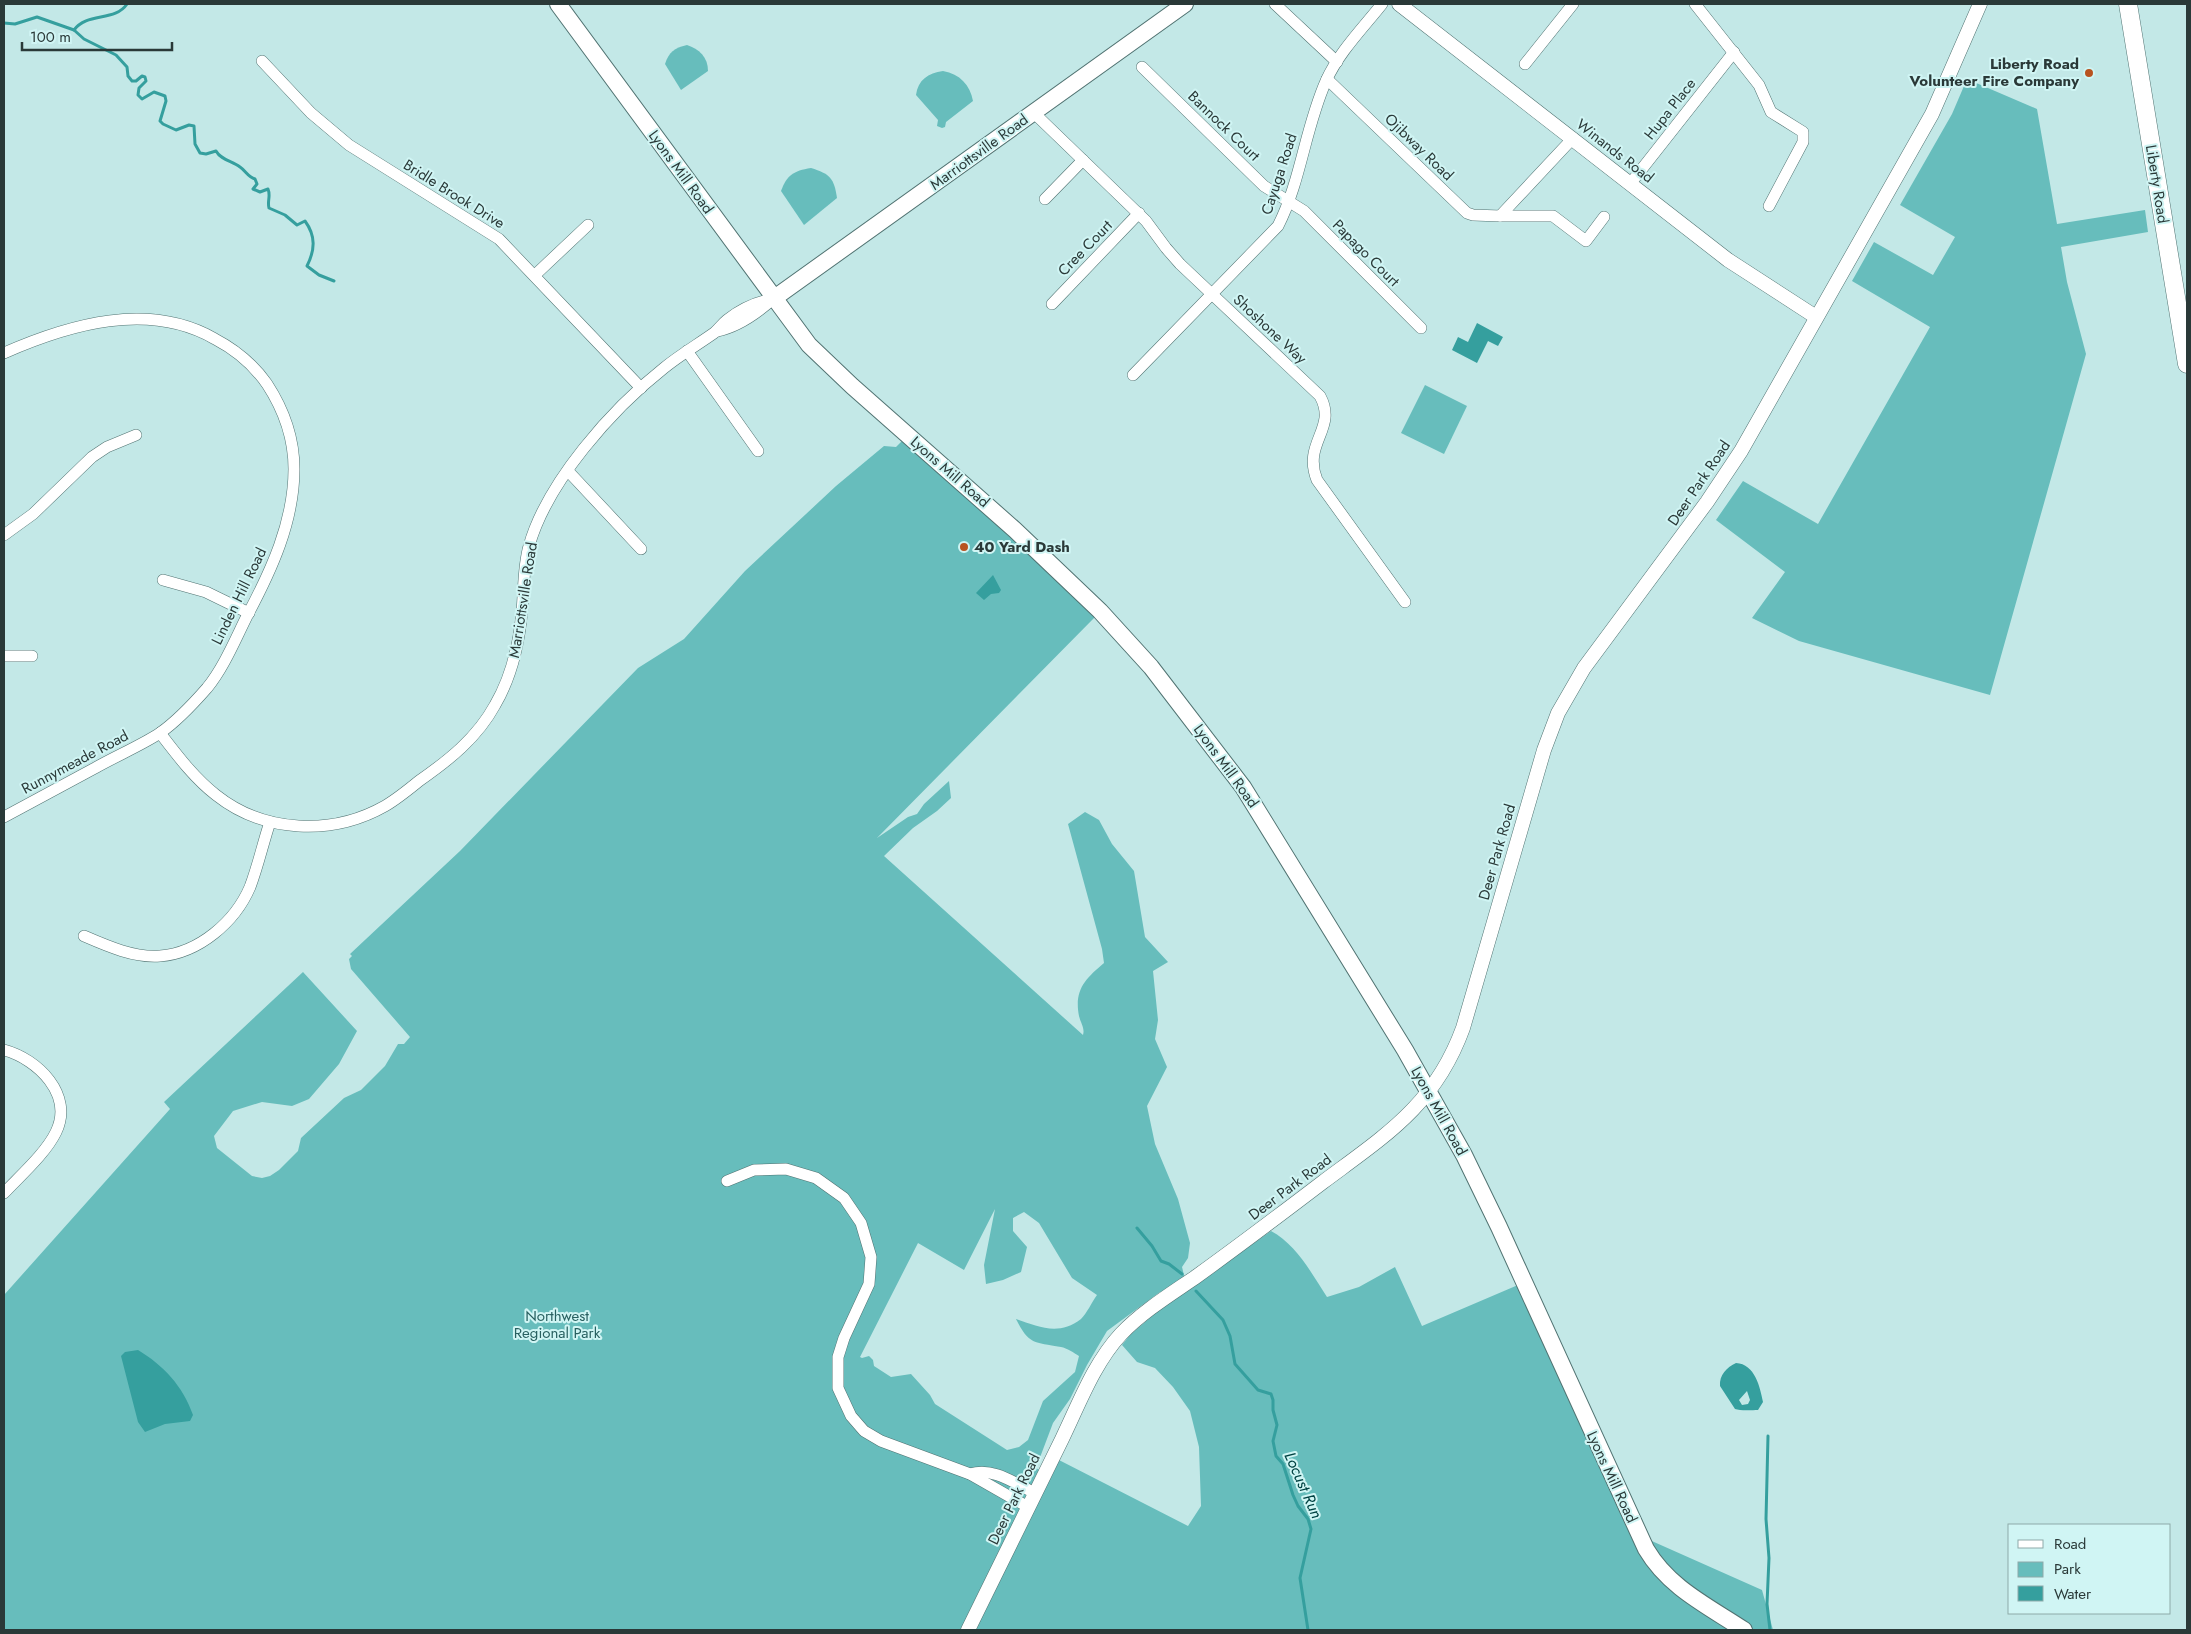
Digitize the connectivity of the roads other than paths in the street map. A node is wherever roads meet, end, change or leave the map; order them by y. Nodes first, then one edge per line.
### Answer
1 (558, 4) edge
2 (1185, 4) edge
3 (1275, 4) edge
4 (1382, 4) edge
5 (1399, 4) edge
6 (1573, 4) edge
7 (1695, 4) edge
8 (1980, 4) edge
9 (2128, 4) edge
10 (1734, 52) junction
11 (262, 61) dead end
12 (1337, 62) junction
13 (1525, 64) dead end
14 (1142, 67) dead end
15 (1327, 79) junction
16 (1034, 113) junction
17 (1573, 138) junction
18 (1083, 160) junction
19 (1630, 184) junction
20 (1045, 199) dead end
21 (1289, 200) junction
22 (1769, 206) dead end
23 (1139, 213) junction
24 (1500, 216) junction
25 (1604, 217) dead end
26 (588, 225) dead end
27 (535, 275) junction
28 (1212, 294) junction
29 (773, 299) junction
30 (1052, 304) dead end
31 (1816, 318) junction
32 (1421, 328) dead end
33 (687, 351) junction
34 (4, 353) edge
35 (2187, 364) edge
36 (1133, 375) dead end
37 (641, 388) junction
38 (136, 435) dead end
39 (758, 451) dead end
40 (568, 471) junction
41 (4, 535) edge
42 (641, 549) dead end
43 (163, 580) dead end
44 (1405, 602) dead end
45 (249, 614) junction
46 (4, 656) edge
47 (32, 656) dead end
48 (160, 733) junction
49 (4, 817) edge
50 (270, 822) junction
51 (84, 936) dead end
52 (4, 1050) edge
53 (1430, 1092) junction
54 (727, 1181) dead end
55 (4, 1193) edge
56 (970, 1474) junction
57 (1035, 1493) junction
58 (1028, 1507) junction
59 (968, 1630) edge
60 (1744, 1630) edge

1 - 29 main road, Lyons Mill Road
2 - 16 main road, Marriottsville Road
3 - 12 street
4 - 12 street, Cayuga Road
5 - 17 street, Winands Road
6 - 13 street
7 - 10 street
8 - 31 street, Deer Park Road
9 - 35 main road, Liberty Road
10 - 19 street, Hupa Place
10 - 22 street
11 - 27 street, Bridle Brook Drive
12 - 15 street, Cayuga Road
14 - 21 street, Bannock Court
15 - 21 street, Cayuga Road
15 - 24 street, Ojibway Road
16 - 18 street, Shoshone Way
16 - 29 main road, Marriottsville Road
17 - 19 street, Winands Road
17 - 24 street
18 - 20 street
18 - 23 street, Shoshone Way
19 - 31 street, Winands Road
21 - 28 street, Cayuga Road
21 - 32 street, Papago Court
23 - 28 street, Shoshone Way
23 - 30 street, Cree Court
24 - 25 street, Ojibway Road
26 - 27 street
27 - 37 street, Bridle Brook Drive
28 - 36 street, Cayuga Road
28 - 44 street, Shoshone Way
29 - 33 street, Marriottsville Road
29 - 53 main road, Lyons Mill Road
31 - 53 street, Deer Park Road
33 - 37 street, Marriottsville Road
33 - 39 street
34 - 45 street, Linden Hill Road
37 - 40 street, Marriottsville Road
38 - 41 street
40 - 42 street
40 - 50 street, Marriottsville Road
43 - 45 street
45 - 48 street, Linden Hill Road
46 - 47 street
48 - 49 street, Runnymeade Road
48 - 50 street, Marriottsville Road
50 - 51 street
52 - 55 street
53 - 57 street, Deer Park Road
53 - 60 main road, Lyons Mill Road
54 - 56 street
56 - 57 street
56 - 58 street
57 - 58 street, Deer Park Road
58 - 59 street, Deer Park Road

